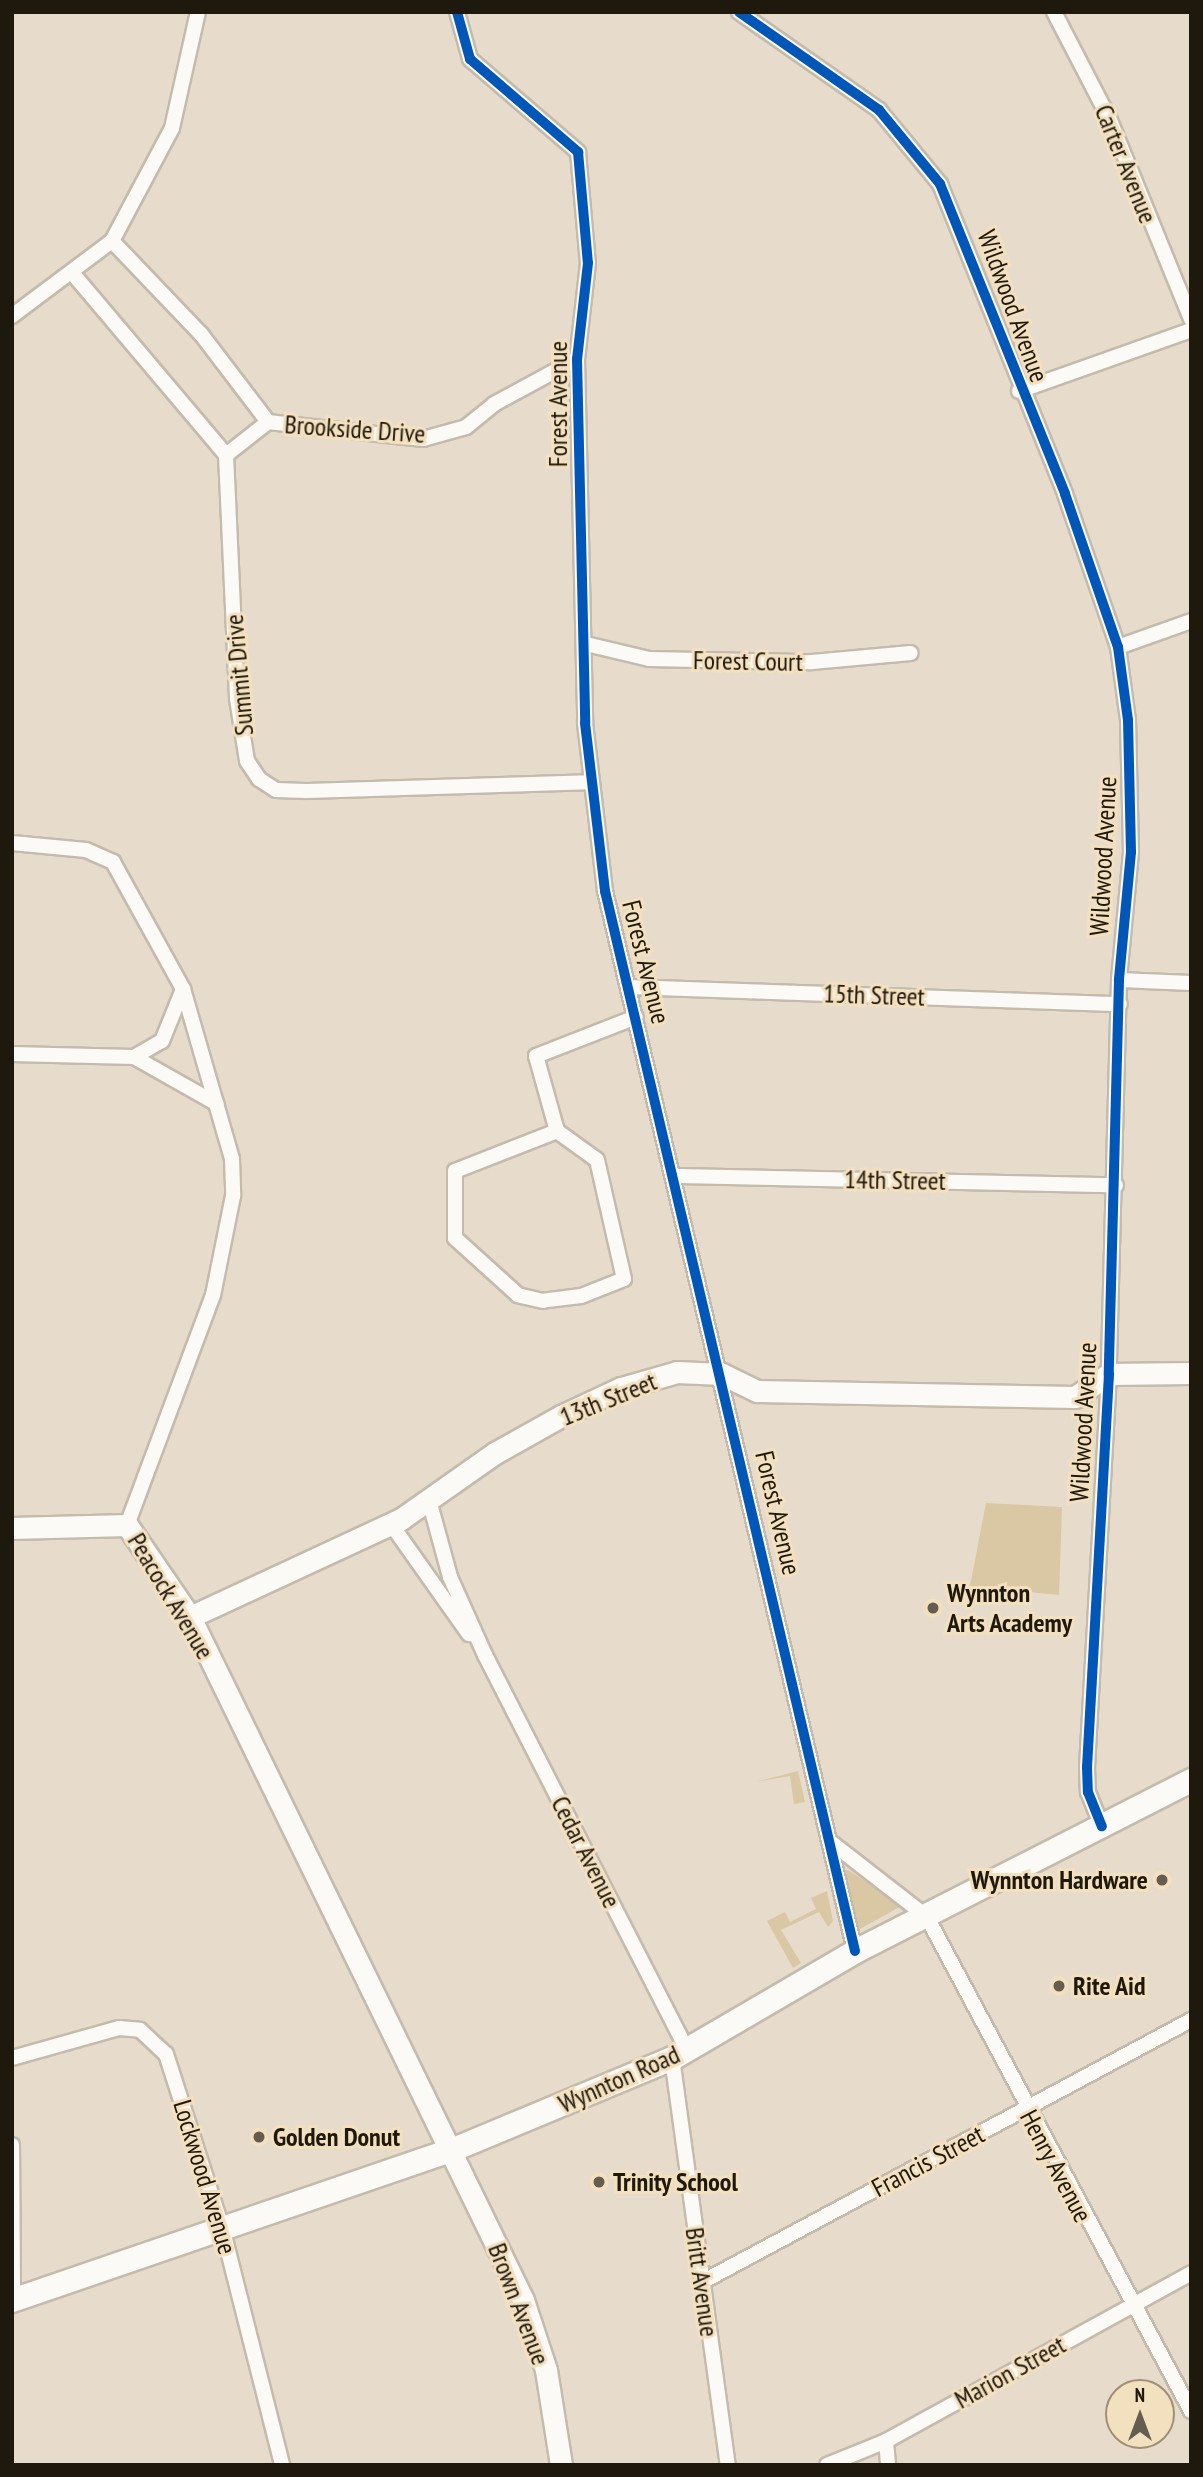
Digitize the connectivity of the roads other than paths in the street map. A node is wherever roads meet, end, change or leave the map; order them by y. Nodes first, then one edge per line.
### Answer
1 (198, 12) edge
2 (457, 12) edge
3 (739, 12) edge
4 (1054, 12) edge
5 (112, 241) junction
6 (74, 275) junction
7 (12, 316) edge
8 (1191, 319) edge
9 (1191, 330) edge
10 (577, 359) junction
11 (1019, 391) junction
12 (268, 422) junction
13 (226, 455) junction
14 (1191, 621) edge
15 (586, 644) junction
16 (1118, 647) junction
17 (911, 653) dead end
18 (589, 782) junction
19 (12, 843) edge
20 (1119, 980) junction
21 (1191, 983) edge
22 (629, 986) junction
23 (183, 989) junction
24 (1119, 1004) junction
25 (636, 1017) junction
26 (12, 1055) edge
27 (134, 1057) junction
28 (217, 1104) junction
29 (557, 1131) junction
30 (675, 1176) junction
31 (1116, 1185) junction
32 (1191, 1373) edge
33 (722, 1374) junction
34 (1110, 1374) junction
35 (429, 1500) junction
36 (391, 1524) junction
37 (127, 1525) junction
38 (12, 1528) edge
39 (190, 1616) junction
40 (485, 1655) junction
41 (1191, 1780) edge
42 (1102, 1826) junction
43 (832, 1843) junction
44 (927, 1917) junction
45 (855, 1951) junction
46 (1191, 2020) edge
47 (680, 2054) junction
48 (12, 2058) edge
49 (1025, 2110) junction
50 (12, 2145) edge
51 (451, 2150) junction
52 (223, 2231) junction
53 (1191, 2273) edge
54 (702, 2282) junction
55 (13, 2300) edge
56 (1130, 2306) junction
57 (1191, 2411) edge
58 (886, 2441) junction
59 (282, 2465) edge
60 (561, 2465) edge
61 (728, 2465) edge
62 (827, 2465) edge
63 (888, 2465) edge

1 - 5 street
2 - 10 street, Forest Avenue
3 - 11 street, Wildwood Avenue
4 - 8 street, Carter Avenue
5 - 6 street
5 - 12 street, Brookside Drive
6 - 7 street
6 - 13 street
9 - 11 street
10 - 12 street, Brookside Drive
10 - 15 street, Forest Avenue
11 - 16 street, Wildwood Avenue
12 - 13 street
13 - 18 street, Summit Drive
14 - 16 street
15 - 17 street, Forest Court
15 - 18 street, Forest Avenue
16 - 20 street, Wildwood Avenue
18 - 22 street, Forest Avenue
19 - 23 street, Peacock Avenue
20 - 21 street
20 - 24 street, Wildwood Avenue
22 - 24 street, 15th Street
22 - 25 street, Forest Avenue
23 - 27 street
23 - 28 street, Peacock Avenue
24 - 31 street, Wildwood Avenue
25 - 29 street
25 - 30 street, Forest Avenue
26 - 27 street
27 - 28 street
28 - 37 street, Peacock Avenue
29 - 29 street
30 - 31 street, 14th Street
30 - 33 street, Forest Avenue
31 - 34 street, Wildwood Avenue
32 - 34 main road
33 - 34 main road, 13th Street
33 - 35 main road, 13th Street
33 - 43 street, Forest Avenue
34 - 42 street, Wildwood Avenue
35 - 36 main road, 13th Street
35 - 40 street
36 - 39 main road, 13th Street
36 - 40 street
37 - 38 main road
37 - 39 main road, Peacock Avenue
39 - 51 main road, Peacock Avenue
40 - 47 street, Cedar Avenue
41 - 42 main road, Wynnton Road
42 - 44 main road, Wynnton Road
43 - 44 street
43 - 45 street, Forest Avenue
44 - 45 main road, Wynnton Road
44 - 49 street, Henry Avenue
45 - 47 main road, Wynnton Road
46 - 49 street, Francis Street
47 - 51 main road, Wynnton Road
47 - 54 street, Britt Avenue
48 - 52 street, Lockwood Avenue
49 - 54 street, Francis Street
49 - 56 street, Henry Avenue
50 - 55 street
51 - 52 main road, Wynnton Road
51 - 60 main road, Brown Avenue
52 - 55 main road, Wynnton Road
52 - 59 street, Lockwood Avenue
53 - 56 street, Marion Street
54 - 61 street, Britt Avenue
56 - 57 street, Henry Avenue
56 - 58 street, Marion Street
58 - 62 street, Marion Street
58 - 63 street

